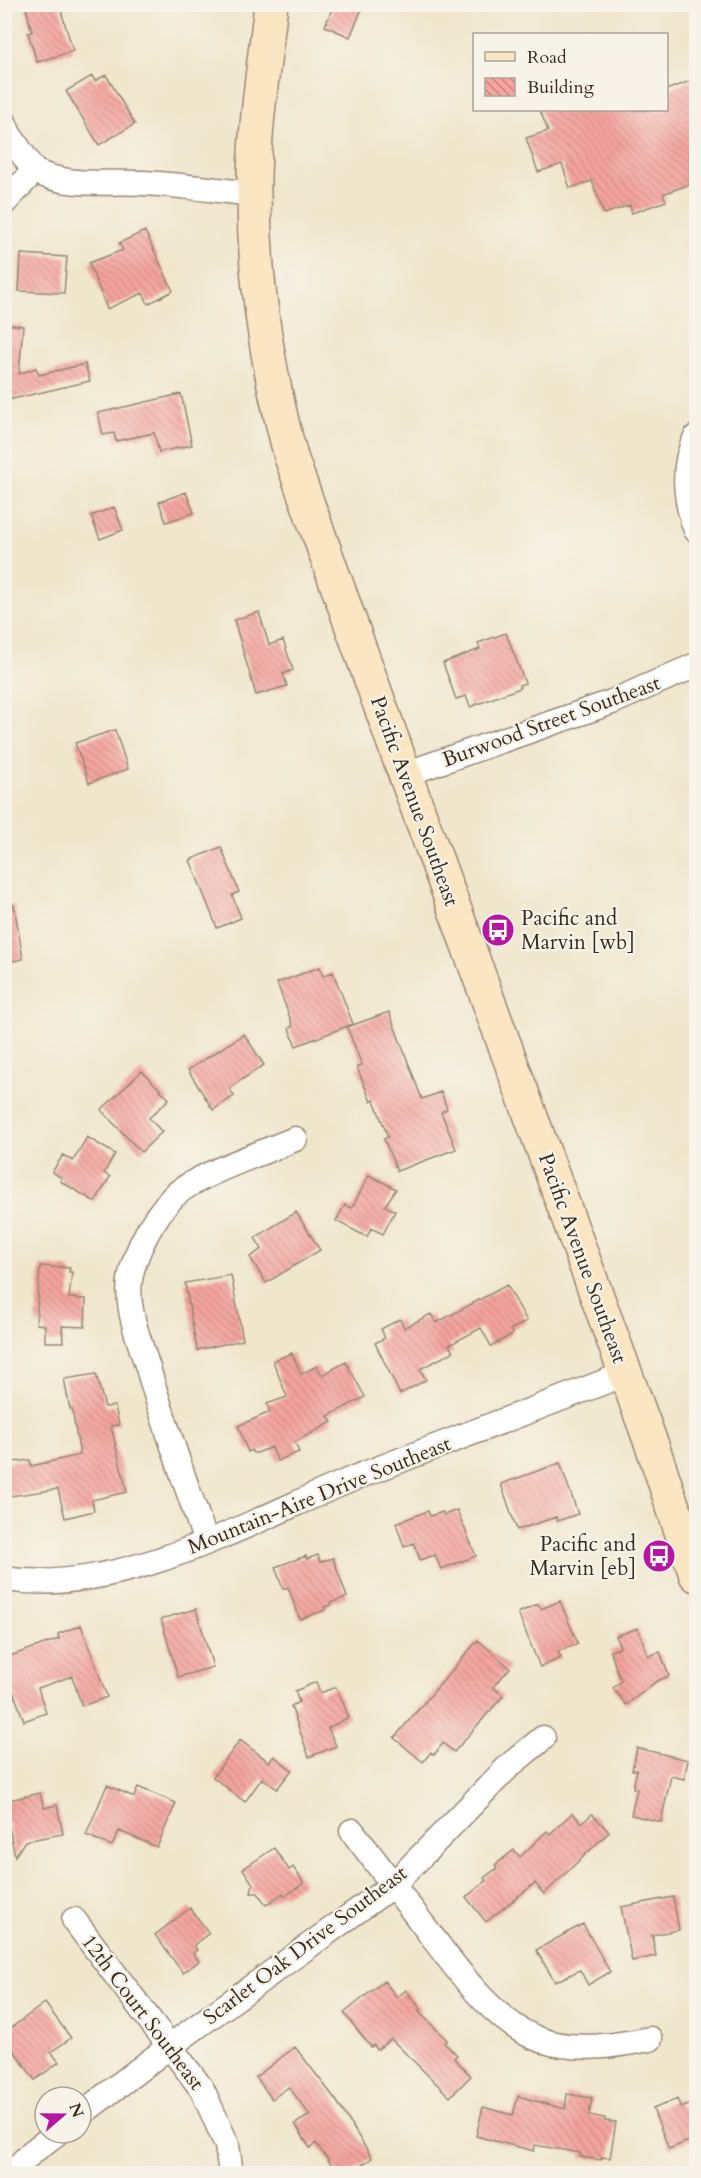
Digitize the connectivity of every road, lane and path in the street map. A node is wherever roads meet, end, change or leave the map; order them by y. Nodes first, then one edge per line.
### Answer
1 (271, 4) edge
2 (4, 122) edge
3 (34, 171) junction
4 (254, 194) junction
5 (4, 203) edge
6 (696, 436) edge
7 (696, 530) edge
8 (696, 665) edge
9 (405, 774) junction
10 (295, 1139) dead end
11 (625, 1374) junction
12 (206, 1542) junction
13 (696, 1575) edge
14 (4, 1579) edge
15 (543, 1738) dead end
16 (352, 1831) dead end
17 (393, 1885) junction
18 (74, 1920) dead end
19 (650, 2039) dead end
20 (170, 2046) junction
21 (93, 2105) edge
22 (42, 2145) edge
23 (11, 2174) edge
24 (231, 2174) edge

1 - 4 main road, Pacific Avenue Southeast
2 - 3 street
3 - 4 street
3 - 5 street
4 - 9 main road, Pacific Avenue Southeast
6 - 7 street
8 - 9 street, Burwood Street Southeast
9 - 11 main road, Pacific Avenue Southeast
10 - 12 street
11 - 12 street, Mountain-Aire Drive Southeast
11 - 13 main road, Pacific Avenue Southeast
12 - 14 street, Mountain-Aire Drive Southeast
15 - 17 street, Scarlet Oak Drive Southeast
16 - 17 street
17 - 19 street
17 - 20 street, Scarlet Oak Drive Southeast
18 - 20 street, 12th Court Southeast
20 - 21 street, Scarlet Oak Drive Southeast
20 - 24 street, 12th Court Southeast
22 - 23 street

